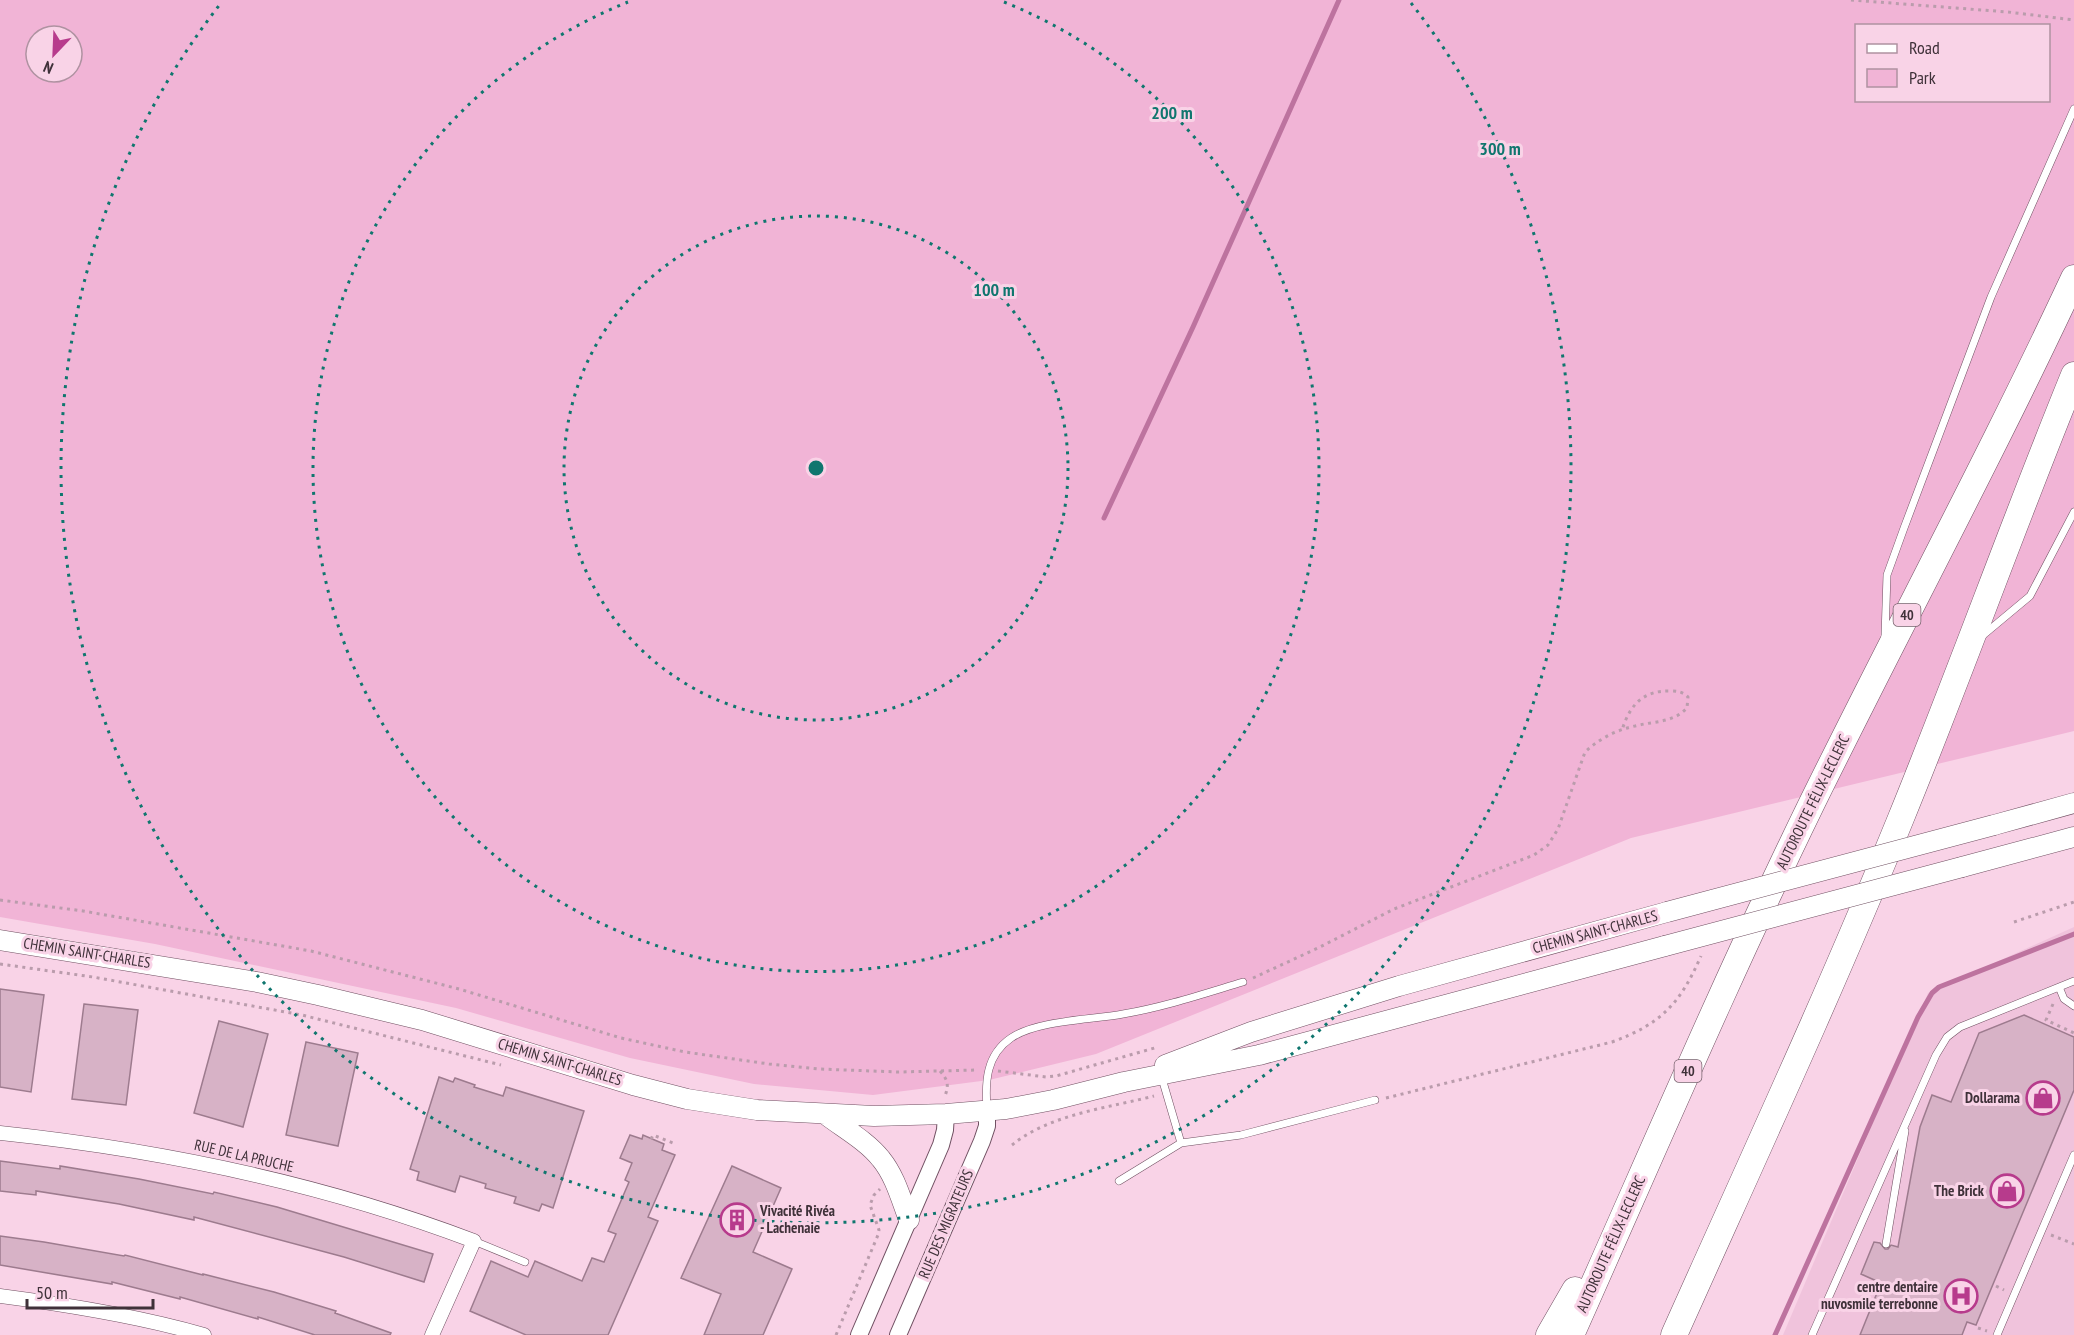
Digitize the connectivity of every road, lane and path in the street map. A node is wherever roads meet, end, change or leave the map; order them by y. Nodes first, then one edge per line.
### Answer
1 (1851, 0) edge
2 (2074, 20) edge
3 (2074, 109) edge
4 (2074, 278) edge
5 (2074, 375) edge
6 (2074, 512) edge
7 (1967, 650) junction
8 (1885, 659) junction
9 (1622, 730) junction
10 (2074, 803) edge
11 (2074, 837) edge
12 (0, 900) edge
13 (2074, 902) edge
14 (2014, 922) dead end
15 (0, 940) edge
16 (1701, 955) dead end
17 (0, 964) edge
18 (2074, 981) edge
19 (1243, 982) joint
20 (2059, 987) junction
21 (2074, 1006) edge
22 (2049, 1014) dead end
23 (2074, 1033) edge
24 (504, 1066) dead end
25 (983, 1070) dead end
26 (940, 1071) junction
27 (1160, 1071) junction
28 (1375, 1100) joint
29 (945, 1106) junction
30 (987, 1111) junction
31 (825, 1114) junction
32 (1907, 1120) junction
33 (0, 1133) edge
34 (651, 1139) dead end
35 (673, 1143) dead end
36 (1181, 1143) junction
37 (2074, 1155) edge
38 (1119, 1181) dead end
39 (887, 1186) dead end
40 (1635, 1189) junction
41 (909, 1220) junction
42 (2051, 1235) dead end
43 (474, 1241) junction
44 (1886, 1244) dead end
45 (2074, 1245) edge
46 (525, 1262) dead end
47 (0, 1296) edge
48 (1978, 1328) dead end
49 (1986, 1331) dead end
50 (204, 1335) edge
51 (432, 1335) edge
52 (836, 1335) edge
53 (859, 1335) edge
54 (898, 1335) edge
55 (1549, 1335) edge
56 (1571, 1335) edge
57 (1674, 1335) edge
58 (1812, 1335) edge
59 (1996, 1335) edge

1 - 2 path
3 - 8 lane
4 - 8 highway, AUTOROUTE FÉLIX-LECLERC / 40
5 - 7 highway
6 - 7 lane
7 - 57 highway
8 - 40 highway, AUTOROUTE FÉLIX-LECLERC / 40
9 - 9 path
9 - 19 path
10 - 27 main road, CHEMIN SAINT-CHARLES, bridge
11 - 27 main road, CHEMIN SAINT-CHARLES, bridge
12 - 26 path
13 - 14 path
15 - 31 main road, CHEMIN SAINT-CHARLES
16 - 28 path
17 - 24 path, CHEMIN SAINT-CHARLES
18 - 20 lane
19 - 30 lane
20 - 21 lane
20 - 32 lane
22 - 23 path
25 - 26 path
26 - 29 path
27 - 30 main road, CHEMIN SAINT-CHARLES
27 - 36 lane
28 - 36 lane
29 - 30 main road, CHEMIN SAINT-CHARLES
29 - 31 main road, CHEMIN SAINT-CHARLES
29 - 41 street
30 - 54 street, RUE DES MIGRATEURS
31 - 41 main road
32 - 44 lane
32 - 58 lane
33 - 43 street, RUE DE LA PRUCHE
34 - 35 path
36 - 38 lane
37 - 59 lane
39 - 52 path
40 - 55 highway
40 - 56 highway, AUTOROUTE FÉLIX-LECLERC / 40
41 - 53 street
42 - 45 path
43 - 46 lane
43 - 51 street
47 - 50 street
48 - 49 path

